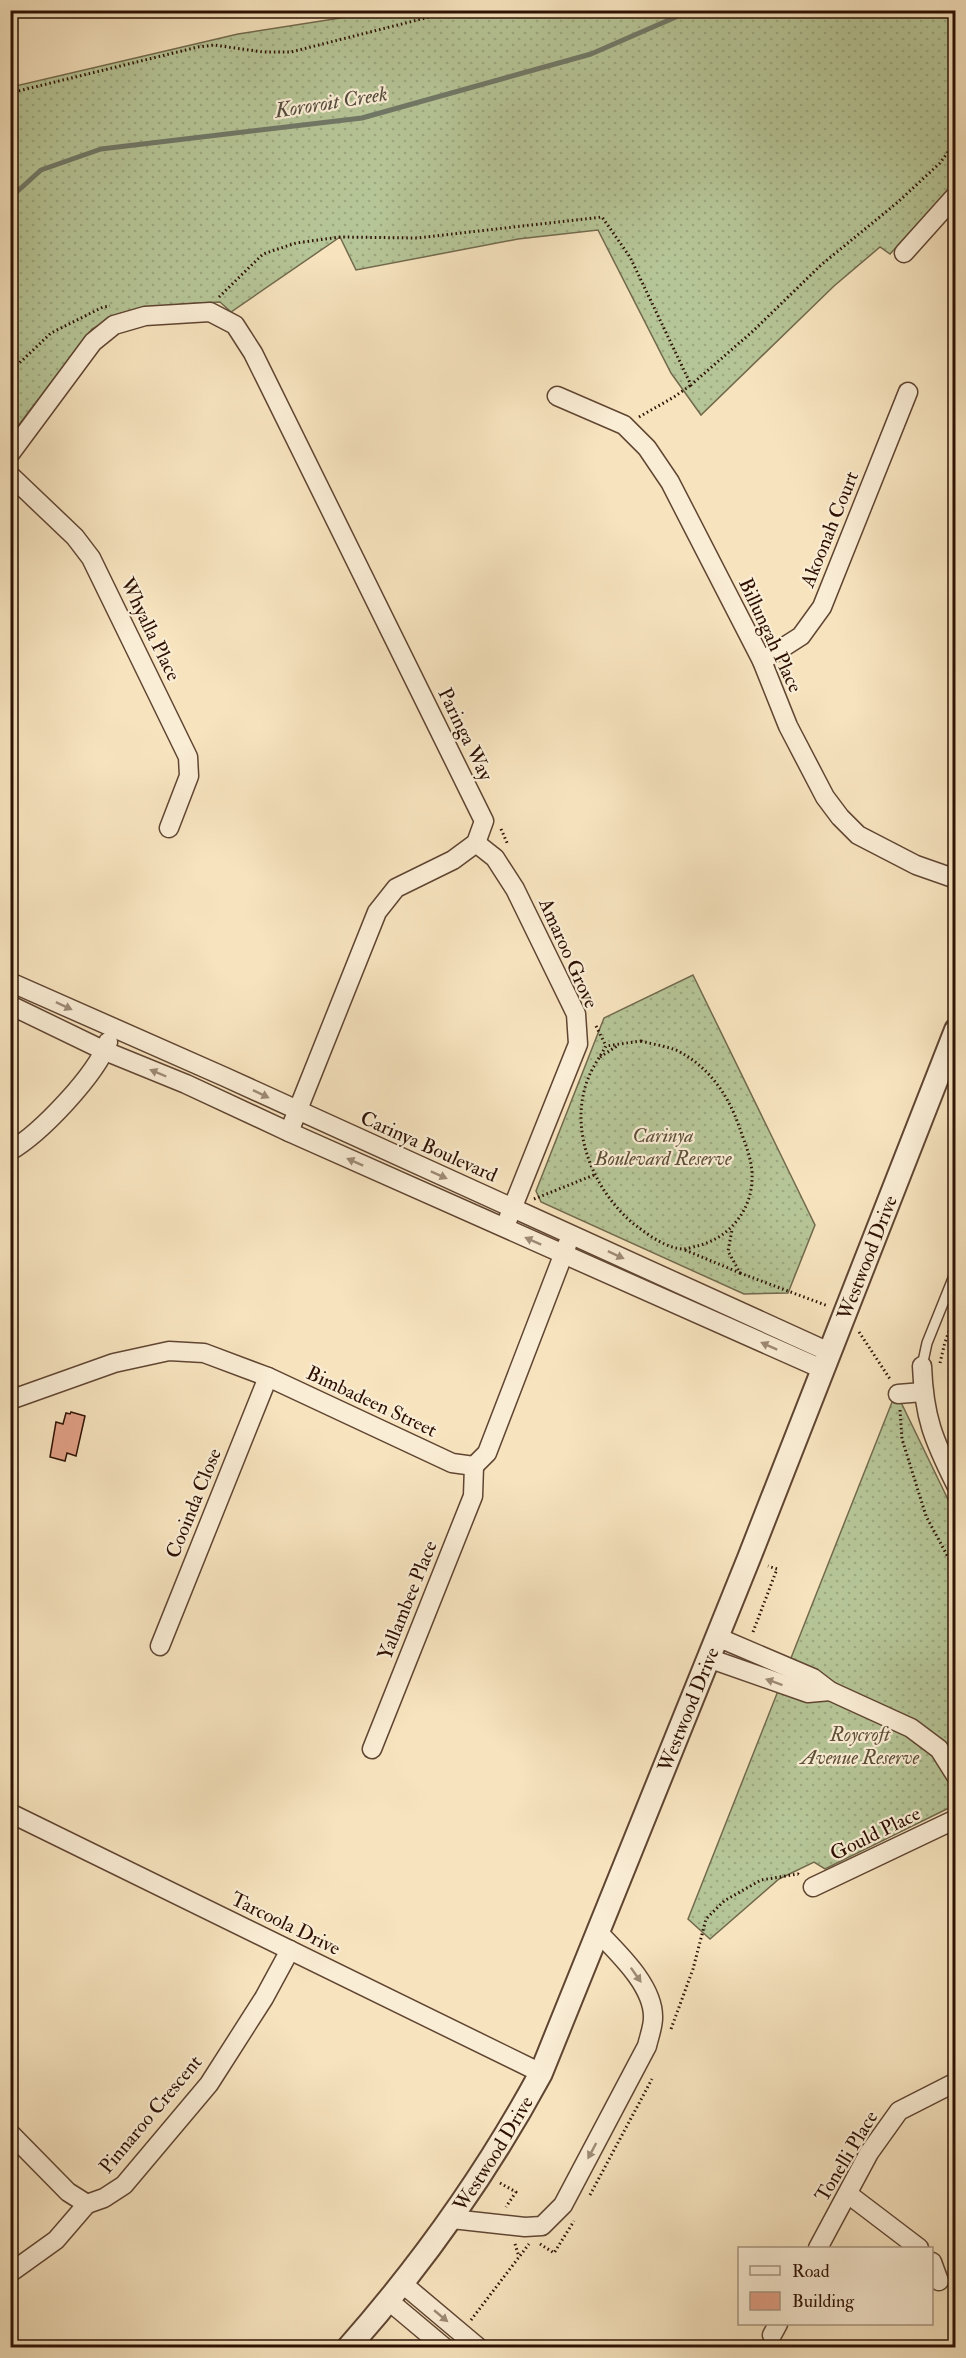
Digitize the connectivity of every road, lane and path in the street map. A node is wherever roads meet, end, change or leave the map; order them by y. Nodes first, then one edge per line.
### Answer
1 (457, 10) edge
2 (10, 93) edge
3 (956, 141) edge
4 (956, 195) edge
5 (904, 253) dead end
6 (220, 296) dead end
7 (691, 385) junction
8 (908, 392) dead end
9 (558, 396) dead end
10 (624, 425) junction
11 (10, 454) edge
12 (10, 475) edge
13 (762, 661) junction
14 (169, 828) dead end
15 (476, 843) junction
16 (956, 879) edge
17 (10, 982) edge
18 (10, 1005) edge
19 (113, 1029) junction
20 (956, 1030) edge
21 (105, 1051) junction
22 (193, 1062) junction
23 (947, 1074) edge
24 (225, 1077) junction
25 (186, 1084) junction
26 (217, 1098) junction
27 (298, 1111) junction
28 (289, 1132) junction
29 (10, 1151) edge
30 (407, 1161) junction
31 (594, 1175) junction
32 (401, 1182) junction
33 (521, 1205) junction
34 (504, 1228) junction
35 (732, 1229) junction
36 (571, 1234) junction
37 (684, 1249) junction
38 (564, 1254) junction
39 (645, 1269) junction
40 (956, 1271) edge
41 (740, 1273) junction
42 (637, 1287) junction
43 (730, 1307) junction
44 (845, 1312) junction
45 (956, 1313) edge
46 (720, 1324) junction
47 (826, 1360) junction
48 (922, 1366) joint
49 (941, 1370) dead end
50 (268, 1377) junction
51 (923, 1392) junction
52 (898, 1394) junction
53 (10, 1400) edge
54 (474, 1467) junction
55 (956, 1485) edge
56 (749, 1558) junction
57 (956, 1572) edge
58 (751, 1637) dead end
59 (160, 1646) dead end
60 (712, 1648) junction
61 (372, 1749) dead end
62 (956, 1776) edge
63 (10, 1814) edge
64 (956, 1819) edge
65 (813, 1887) dead end
66 (597, 1931) junction
67 (290, 1950) junction
68 (541, 2073) junction
69 (956, 2082) edge
70 (10, 2133) edge
71 (848, 2194) junction
72 (87, 2204) junction
73 (452, 2219) junction
74 (819, 2247) edge
75 (918, 2247) edge
76 (933, 2265) edge
77 (10, 2273) edge
78 (939, 2281) dead end
79 (396, 2293) junction
80 (348, 2348) edge
81 (445, 2348) edge
82 (479, 2348) edge

1 - 2 path
3 - 7 path
4 - 5 street
6 - 7 path
7 - 10 path
8 - 13 street, Akoonah Court
9 - 10 street, Billungah Place
10 - 13 street, Billungah Place
11 - 15 street, Paringa Way
12 - 14 street, Whyalla Place
13 - 16 street, Billungah Place
15 - 27 street
15 - 33 street, Amaroo Grove
17 -> 19 street, Carinya Boulevard
18 - 21 street
19 - 21 street
19 - 22 street, Carinya Boulevard
20 - 23 street, Westwood Drive
25 -> 21 street
21 - 29 street
22 - 24 street, Carinya Boulevard
22 - 25 lane
23 - 44 street, Westwood Drive
24 - 26 lane
24 -> 27 street, Carinya Boulevard
25 - 26 street
26 - 28 street
27 - 28 street
27 - 30 street, Carinya Boulevard
32 -> 28 street
30 - 32 lane
30 -> 33 street, Carinya Boulevard
31 - 33 path
31 - 35 path
31 - 37 path
32 - 34 street
33 - 34 street, Amaroo Grove
33 - 36 street, Carinya Boulevard
38 -> 34 street
35 - 37 path
35 - 41 path
36 - 38 street
36 -> 39 street, Carinya Boulevard
37 - 41 path
38 - 42 street
38 - 54 street
39 - 42 lane
39 - 43 street, Carinya Boulevard
40 - 48 lane
41 - 44 path
42 - 46 street
43 - 46 lane
43 - 47 street, Carinya Boulevard
44 - 47 street, Westwood Drive
44 - 52 path
45 - 49 path
47 -> 46 street
47 - 56 street, Westwood Drive
48 - 51 street
50 - 53 street, Bimbadeen Street
50 - 54 street, Bimbadeen Street
50 - 59 street, Cooinda Close
51 - 52 street
51 - 55 street
52 - 57 path
54 - 61 street, Yallambee Place
56 - 58 path
56 - 60 street, Westwood Drive
60 - 62 street
60 - 66 street, Westwood Drive
63 - 67 street, Tarcoola Drive
64 - 65 street, Gould Place
66 - 68 street, Westwood Drive
66 -> 73 street
67 - 68 street, Tarcoola Drive
67 - 72 street, Pinnaroo Crescent
68 - 73 street, Westwood Drive
69 - 71 street, Tonelli Place
70 - 72 street
71 - 74 street, Tonelli Place
71 - 75 street
72 - 77 street
73 - 79 street, Westwood Drive
76 - 78 street
79 - 80 street, Westwood Drive
79 - 81 street
79 -> 82 street

